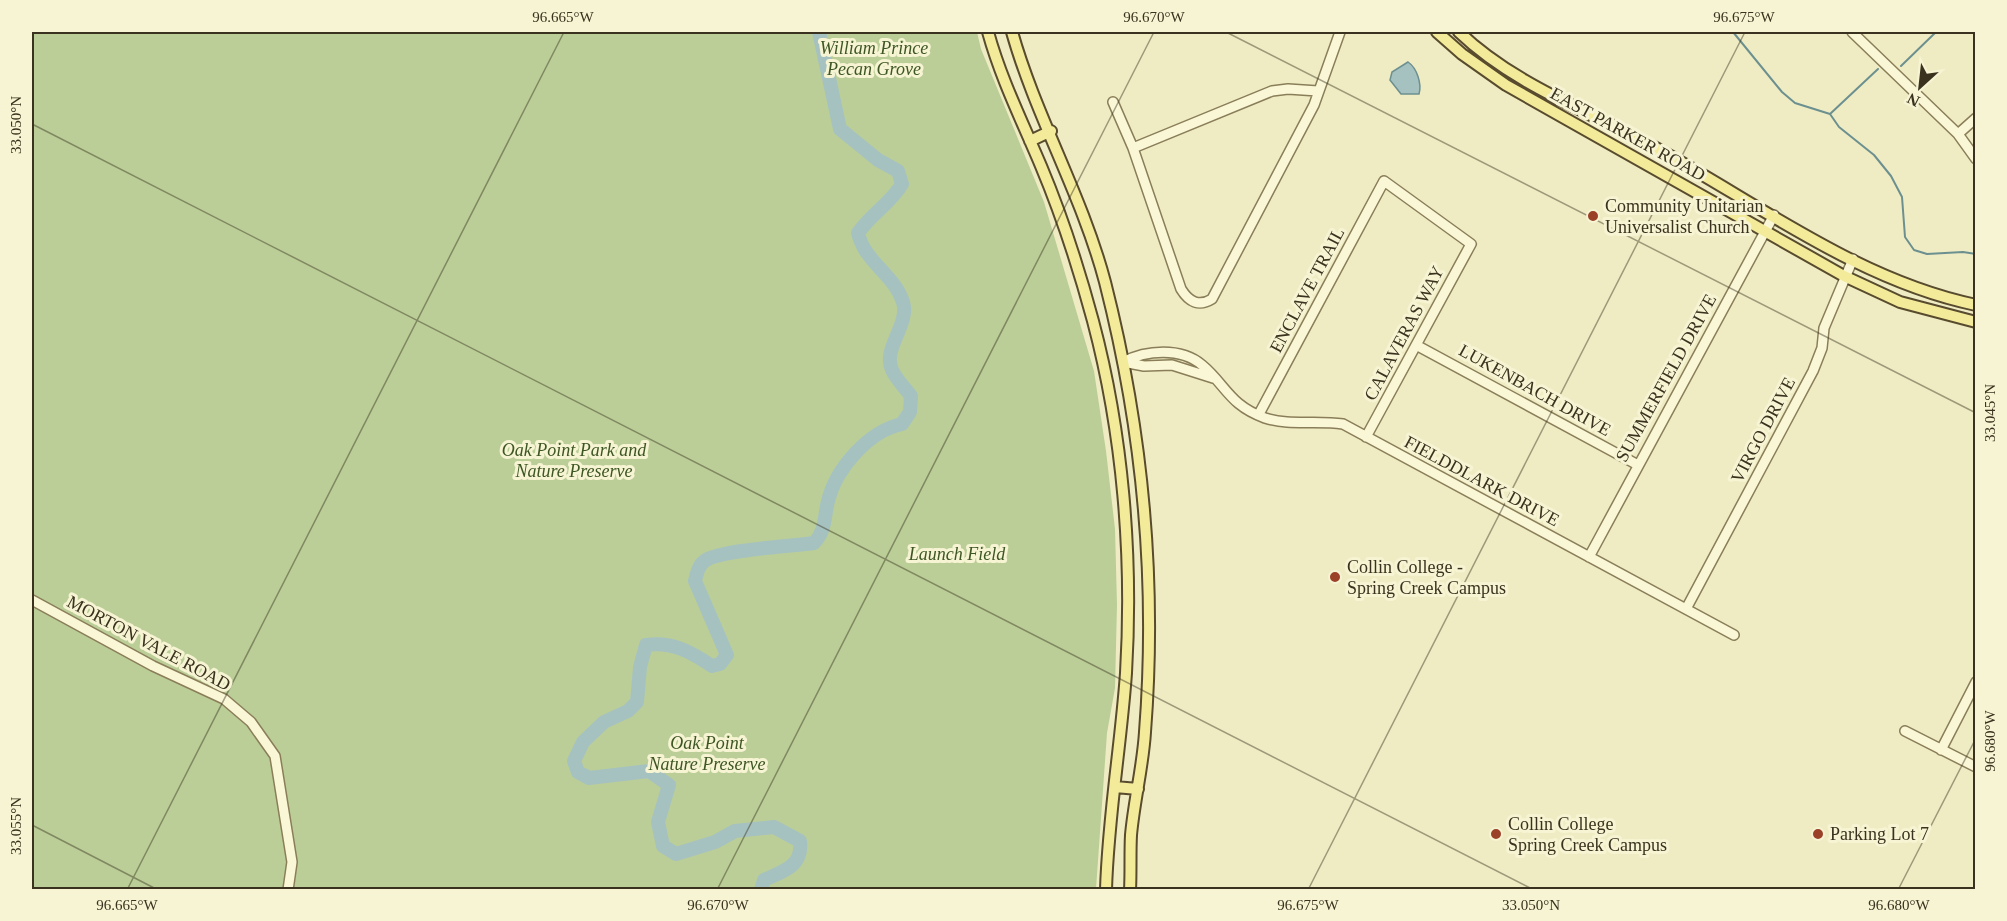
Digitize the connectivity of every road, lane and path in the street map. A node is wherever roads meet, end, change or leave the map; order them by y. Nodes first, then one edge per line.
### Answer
1 (988, 32) edge
2 (1012, 32) edge
3 (1340, 32) edge
4 (1437, 32) edge
5 (1459, 32) edge
6 (1852, 32) edge
7 (1470, 43) junction
8 (1461, 54) junction
9 (1509, 69) junction
10 (1501, 82) junction
11 (1318, 91) junction
12 (1113, 102) dead end
13 (1574, 107) junction
14 (1976, 118) edge
15 (1568, 120) junction
16 (1051, 131) junction
17 (1958, 134) junction
18 (1030, 141) junction
19 (1652, 146) junction
20 (1133, 148) junction
21 (1976, 159) edge
22 (1642, 161) junction
23 (1685, 165) junction
24 (1676, 180) junction
25 (1723, 186) junction
26 (1713, 201) junction
27 (1774, 215) junction
28 (1766, 230) junction
29 (1470, 244) joint
30 (1853, 259) junction
31 (1845, 276) junction
32 (1953, 300) junction
33 (1976, 305) edge
34 (1949, 316) junction
35 (1976, 322) edge
36 (1416, 345) junction
37 (1123, 362) junction
38 (1103, 366) junction
39 (1259, 414) junction
40 (1366, 437) junction
41 (1638, 465) junction
42 (1589, 557) junction
43 (32, 600) edge
44 (1686, 609) junction
45 (1734, 635) dead end
46 (1976, 682) edge
47 (1905, 731) dead end
48 (1941, 750) junction
49 (1976, 768) edge
50 (1115, 787) junction
51 (1138, 789) junction
52 (288, 890) edge
53 (1106, 890) edge
54 (1130, 890) edge

1 - 18 main road
2 - 16 main road
3 - 11 street
4 - 8 main road, EAST PARKER ROAD
5 - 7 main road, EAST PARKER ROAD
6 - 17 street
7 - 8 main road
7 - 9 main road, EAST PARKER ROAD
8 - 10 main road, EAST PARKER ROAD
9 - 10 main road
9 - 13 main road, EAST PARKER ROAD
10 - 15 main road, EAST PARKER ROAD
11 - 20 street
11 - 20 street
12 - 20 street
13 - 15 main road
13 - 19 main road, EAST PARKER ROAD
14 - 17 street
15 - 22 main road, EAST PARKER ROAD
16 - 18 main road
16 - 37 main road
17 - 21 street
18 - 38 main road
19 - 22 main road
19 - 23 main road, EAST PARKER ROAD
22 - 24 main road, EAST PARKER ROAD
23 - 24 main road
23 - 25 main road, EAST PARKER ROAD
24 - 26 main road, EAST PARKER ROAD
25 - 26 main road
25 - 27 main road, EAST PARKER ROAD
26 - 28 main road, EAST PARKER ROAD
27 - 28 street, SUMMERFIELD DRIVE
27 - 30 main road, EAST PARKER ROAD
28 - 31 main road, EAST PARKER ROAD
28 - 41 street, SUMMERFIELD DRIVE
29 - 36 street, CALAVERAS WAY
29 - 39 street, ENCLAVE TRAIL
30 - 31 street, VIRGO DRIVE
30 - 32 main road, EAST PARKER ROAD
31 - 34 main road, EAST PARKER ROAD
31 - 44 street, VIRGO DRIVE
32 - 33 main road, EAST PARKER ROAD
32 - 34 main road
34 - 35 main road, EAST PARKER ROAD
36 - 40 street, CALAVERAS WAY
36 - 41 street, LUKENBACH DRIVE
37 - 38 main road
37 - 39 street, FIELDDLARK DRIVE
37 - 51 main road
38 - 50 main road
39 - 40 street, FIELDDLARK DRIVE
40 - 42 street, FIELDDLARK DRIVE
41 - 42 street, SUMMERFIELD DRIVE
42 - 44 street, FIELDDLARK DRIVE
43 - 52 street, MORTON VALE ROAD
44 - 45 street, FIELDDLARK DRIVE
46 - 48 street
47 - 48 street
48 - 49 street
50 - 51 main road
50 - 53 main road
51 - 54 main road

